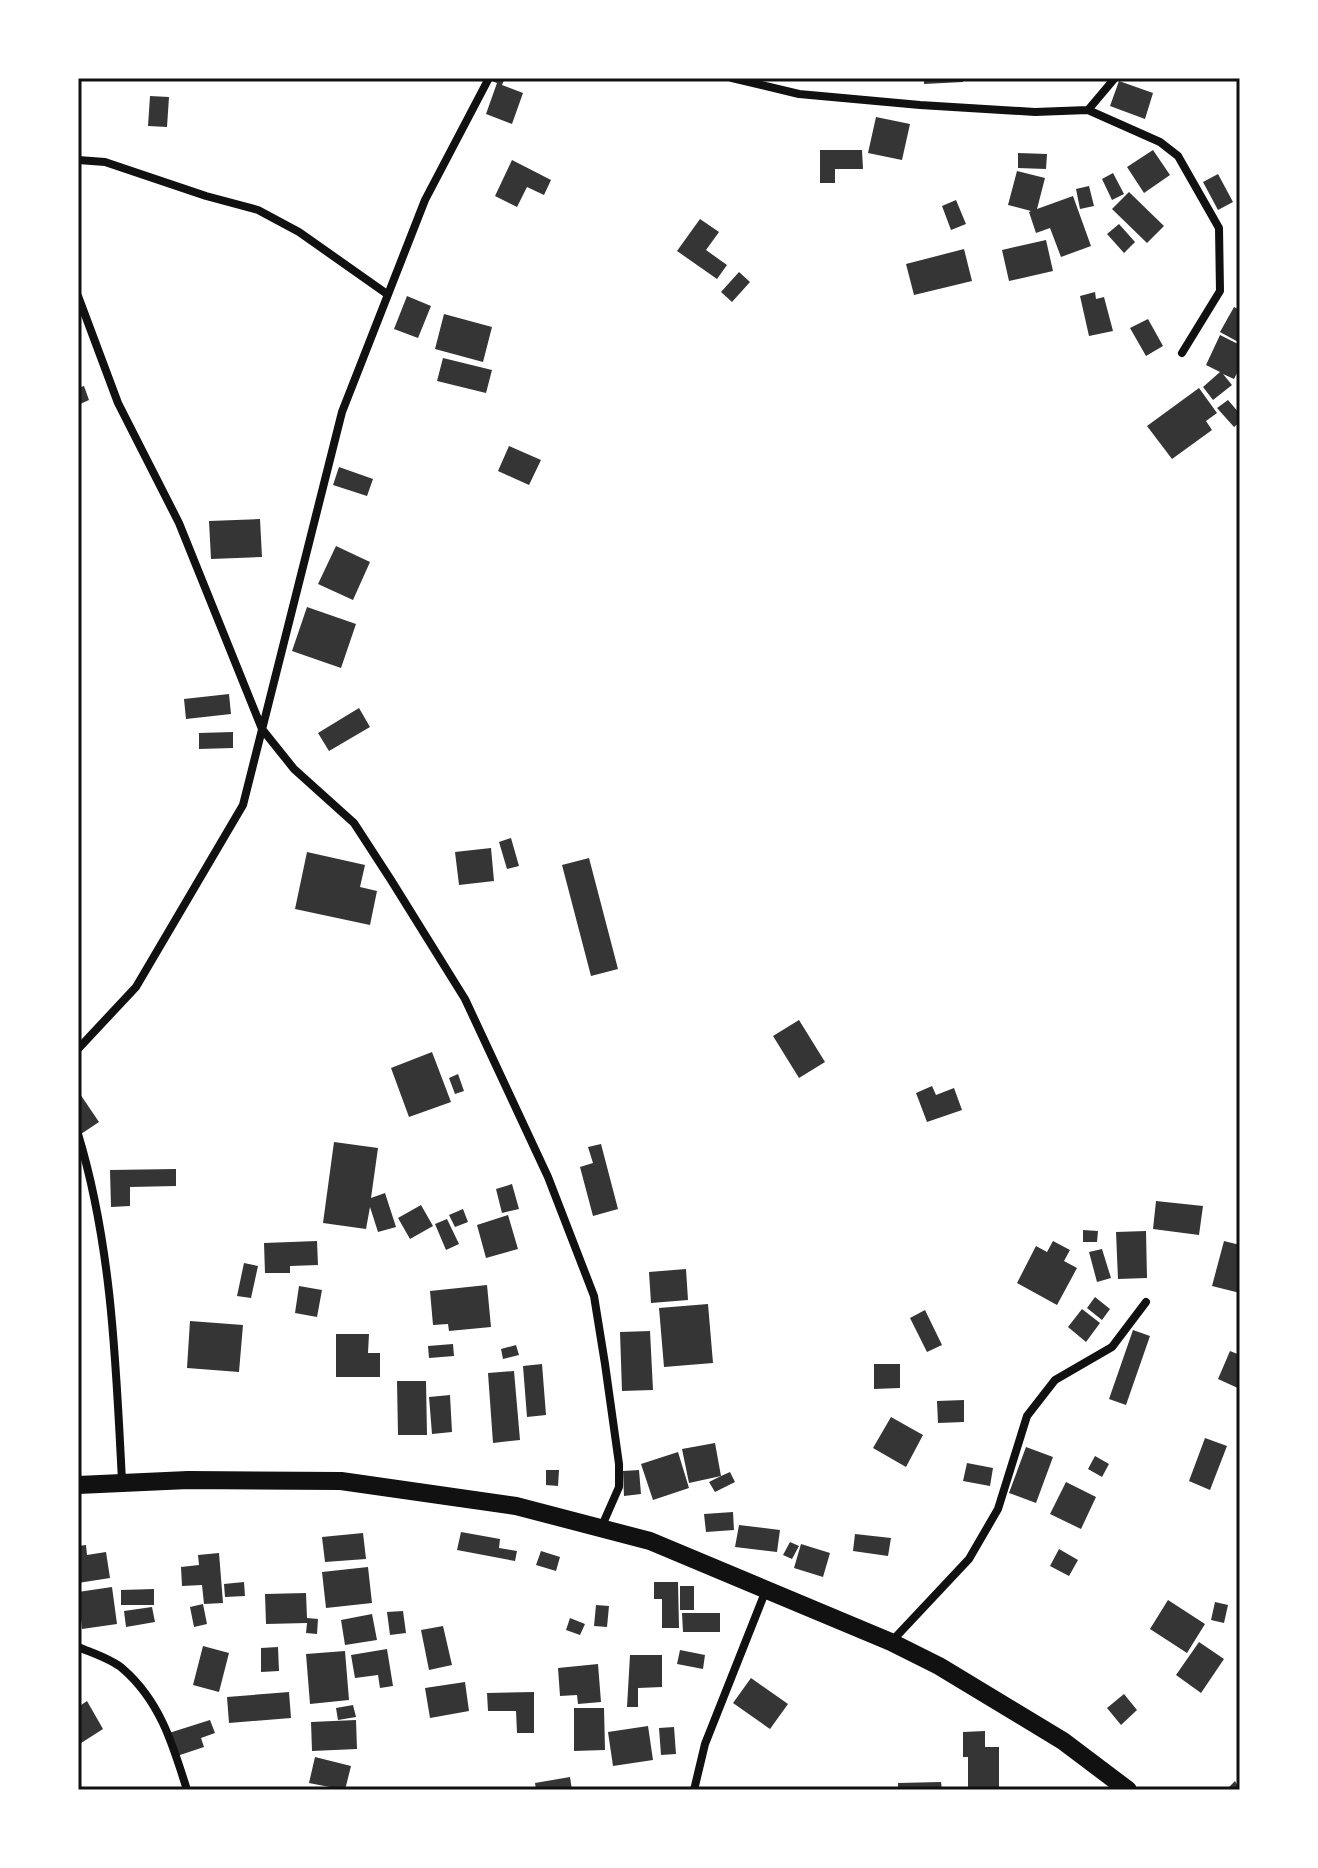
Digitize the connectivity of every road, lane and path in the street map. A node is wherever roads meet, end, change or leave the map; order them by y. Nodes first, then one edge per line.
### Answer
1 (489, 78) edge
2 (732, 78) edge
3 (1115, 78) edge
4 (1088, 110) junction
5 (78, 160) edge
6 (387, 294) junction
7 (78, 296) edge
8 (1182, 353) dead end
9 (262, 729) junction
10 (78, 1049) edge
11 (78, 1134) edge
12 (1146, 1302) dead end
13 (122, 1483) junction
14 (78, 1485) edge
15 (601, 1529) junction
16 (766, 1590) junction
17 (891, 1642) junction
18 (78, 1647) edge
19 (698, 1777) junction
20 (187, 1790) edge
21 (694, 1790) edge
22 (701, 1790) edge
23 (1128, 1790) edge

1 - 6 street
2 - 4 street
3 - 4 street
4 - 8 street
5 - 6 street
6 - 9 street
7 - 9 street
9 - 10 street
9 - 15 street
11 - 13 street
12 - 17 street
13 - 14 main road
13 - 15 main road
15 - 16 main road
16 - 17 main road
16 - 19 street
17 - 23 main road
18 - 20 street
19 - 21 street
19 - 22 street

